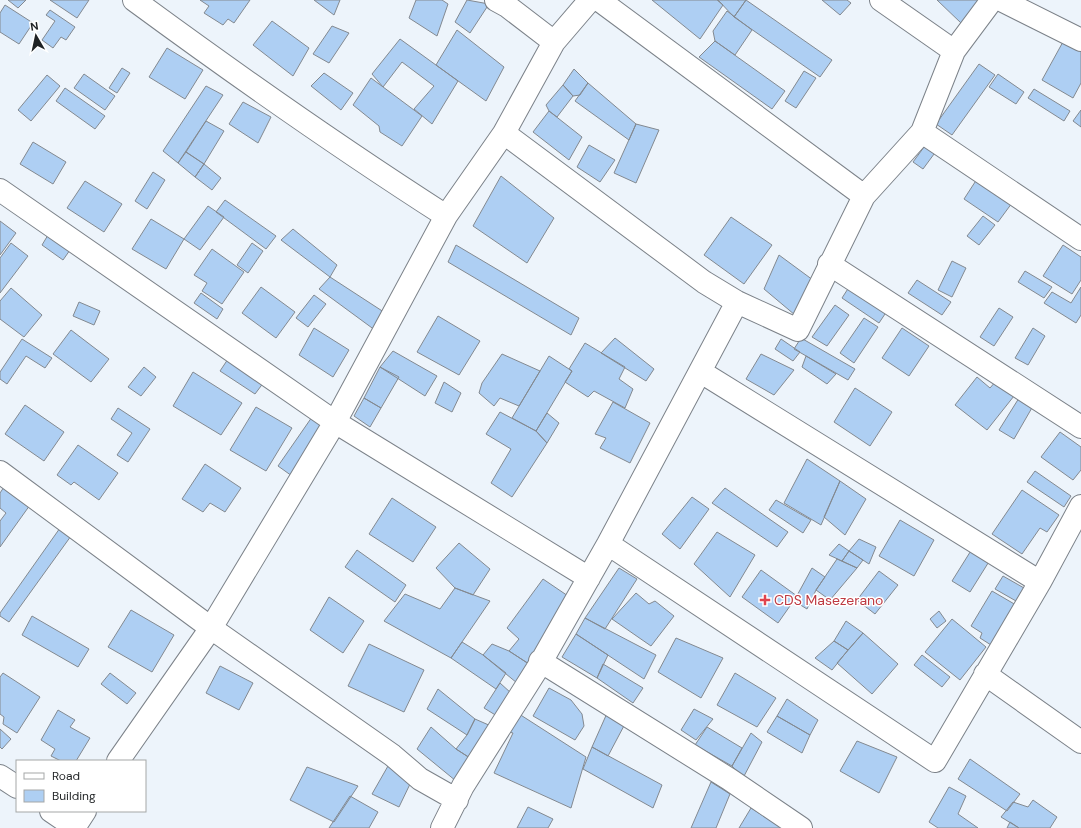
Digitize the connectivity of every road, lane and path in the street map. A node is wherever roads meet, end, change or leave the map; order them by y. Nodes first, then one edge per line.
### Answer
1 (134, 0) edge
2 (496, 0) edge
3 (590, 0) edge
4 (599, 0) edge
5 (881, 0) edge
6 (992, 0) edge
7 (1001, 0) edge
8 (1081, 40) edge
9 (554, 42) junction
10 (954, 51) junction
11 (922, 132) junction
12 (504, 133) junction
13 (0, 190) edge
14 (864, 196) junction
15 (446, 216) junction
16 (1081, 239) edge
17 (830, 264) junction
18 (737, 302) junction
19 (701, 372) junction
20 (335, 422) junction
21 (1081, 427) edge
22 (0, 472) edge
23 (1081, 506) edge
24 (608, 544) junction
25 (589, 578) junction
26 (1040, 582) junction
27 (211, 628) junction
28 (540, 661) junction
29 (985, 674) junction
30 (1081, 742) edge
31 (119, 760) edge
32 (0, 776) edge
33 (16, 786) edge
34 (457, 800) junction
35 (53, 812) edge
36 (77, 824) edge
37 (442, 828) edge
38 (801, 828) edge

1 - 15 street
2 - 9 street
3 - 9 street
4 - 14 street
5 - 10 street
6 - 10 street
7 - 8 street
9 - 12 street
10 - 11 street
11 - 14 street
11 - 16 street
12 - 15 street
12 - 18 street
13 - 20 street
14 - 17 street
15 - 20 street
17 - 18 street
17 - 21 street
18 - 19 street
19 - 24 street
19 - 26 street
20 - 25 street
20 - 27 street
22 - 27 street
23 - 26 street
24 - 25 street
24 - 29 street
25 - 28 street
26 - 29 street
27 - 31 street
27 - 34 street
28 - 34 street
28 - 38 street
29 - 30 street
32 - 33 street
34 - 37 street
35 - 36 street

